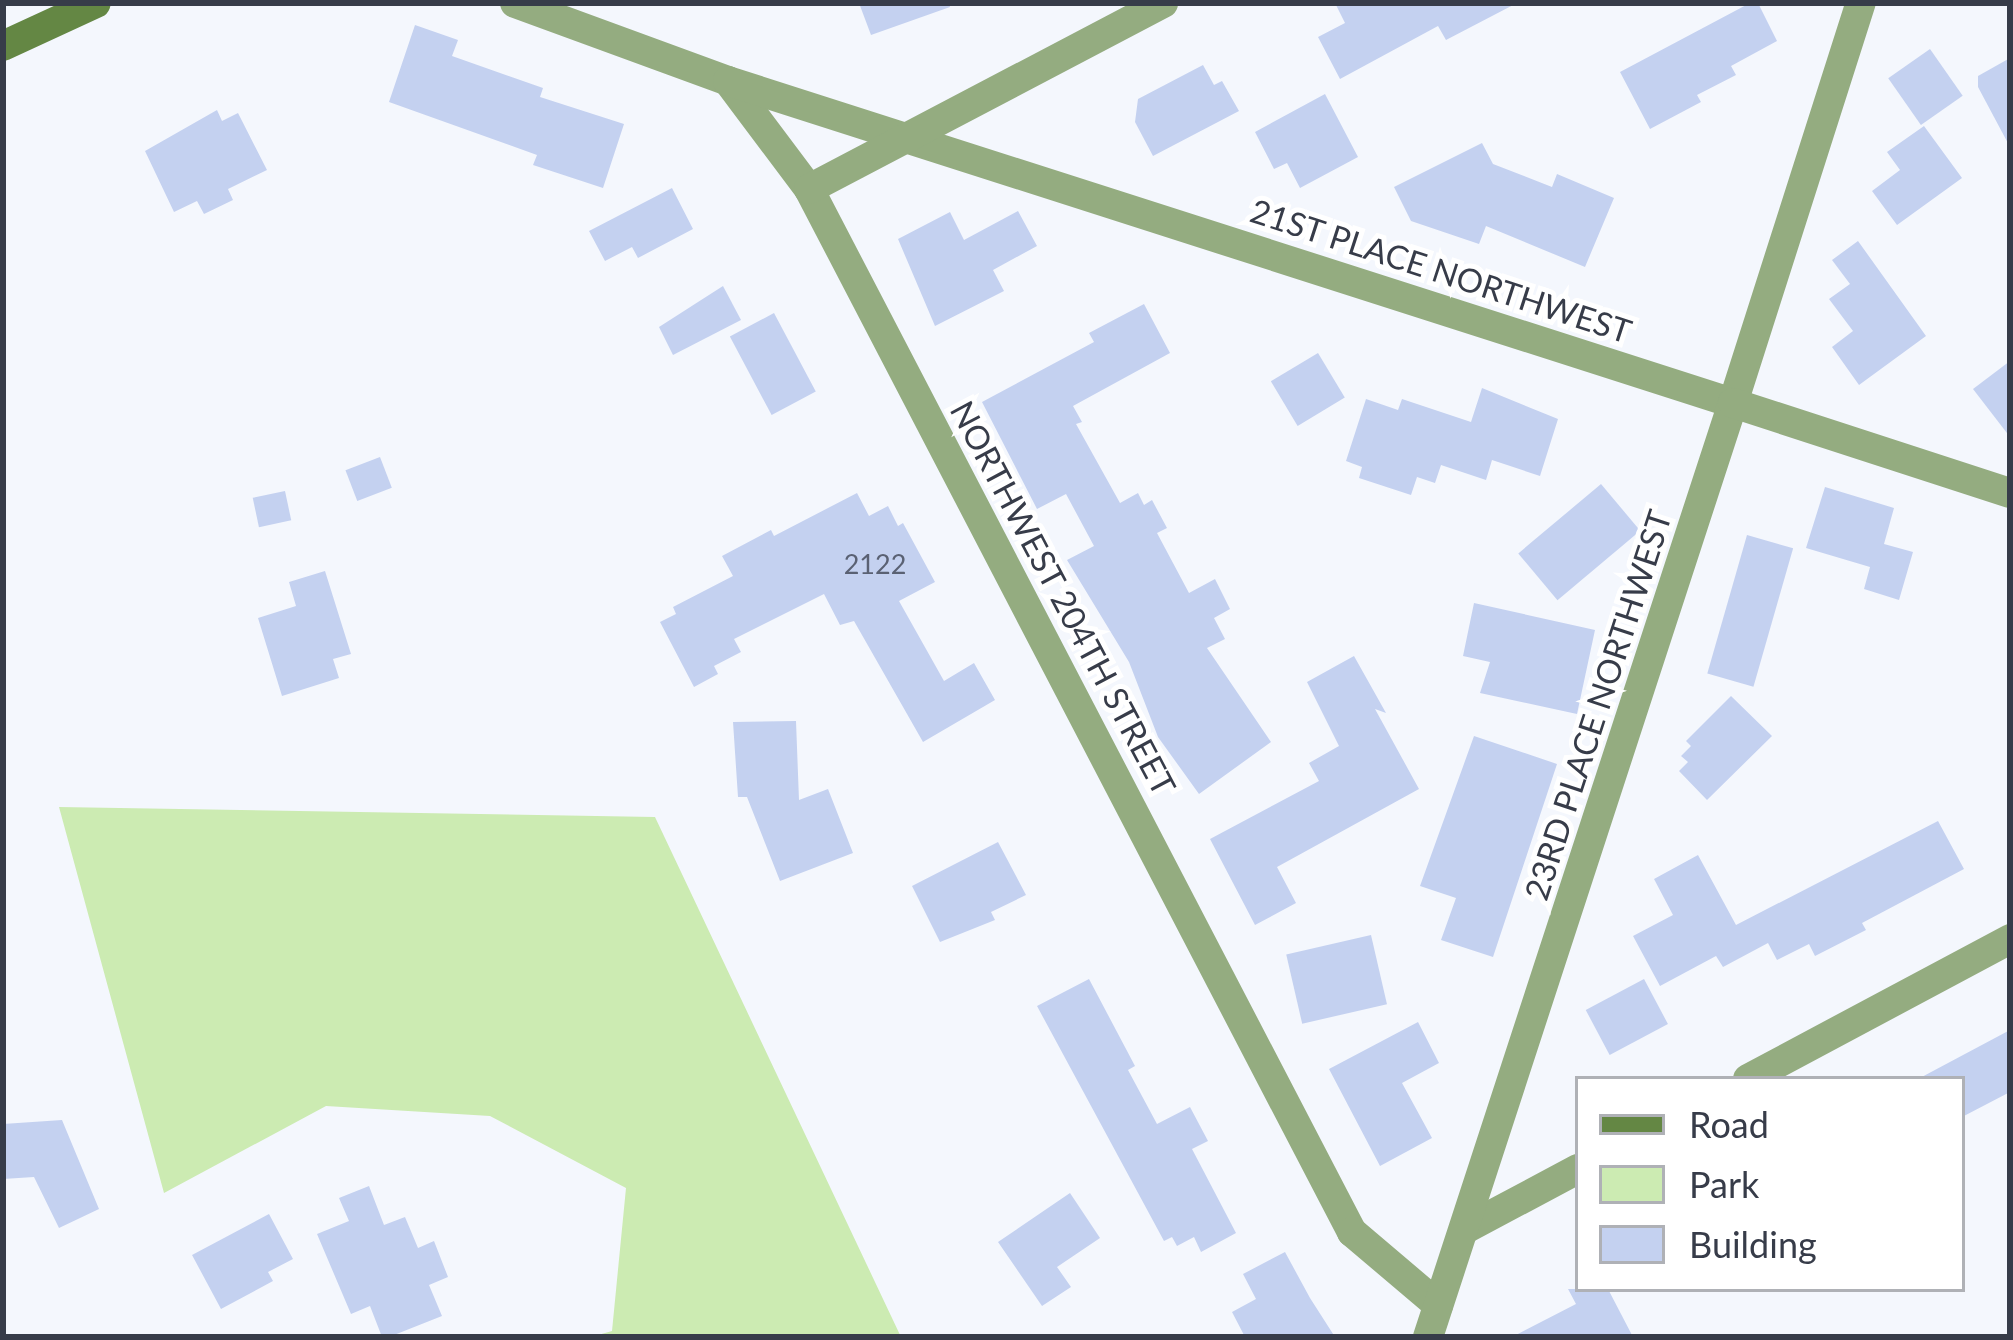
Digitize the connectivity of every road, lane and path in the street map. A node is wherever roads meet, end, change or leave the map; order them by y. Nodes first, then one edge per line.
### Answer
1 (96, 3) edge
2 (515, 3) edge
3 (1163, 3) edge
4 (1861, 3) edge
5 (3, 46) edge
6 (728, 81) junction
7 (903, 136) junction
8 (809, 189) junction
9 (1733, 403) junction
10 (2010, 493) edge
11 (2010, 940) edge
12 (1754, 1076) edge
13 (1575, 1171) edge
14 (1467, 1228) junction
15 (1438, 1305) junction
16 (1428, 1337) edge

1 - 5 street
2 - 6 street
3 - 7 street
4 - 9 street
6 - 7 street, 21ST PLACE NORTHWEST
6 - 8 street, NORTHWEST 204TH STREET
7 - 8 street
7 - 9 street, 21ST PLACE NORTHWEST
8 - 15 street, NORTHWEST 204TH STREET
9 - 10 street
9 - 14 street, 23RD PLACE NORTHWEST
11 - 12 street
13 - 14 street
14 - 15 street, 23RD PLACE NORTHWEST
15 - 16 street

